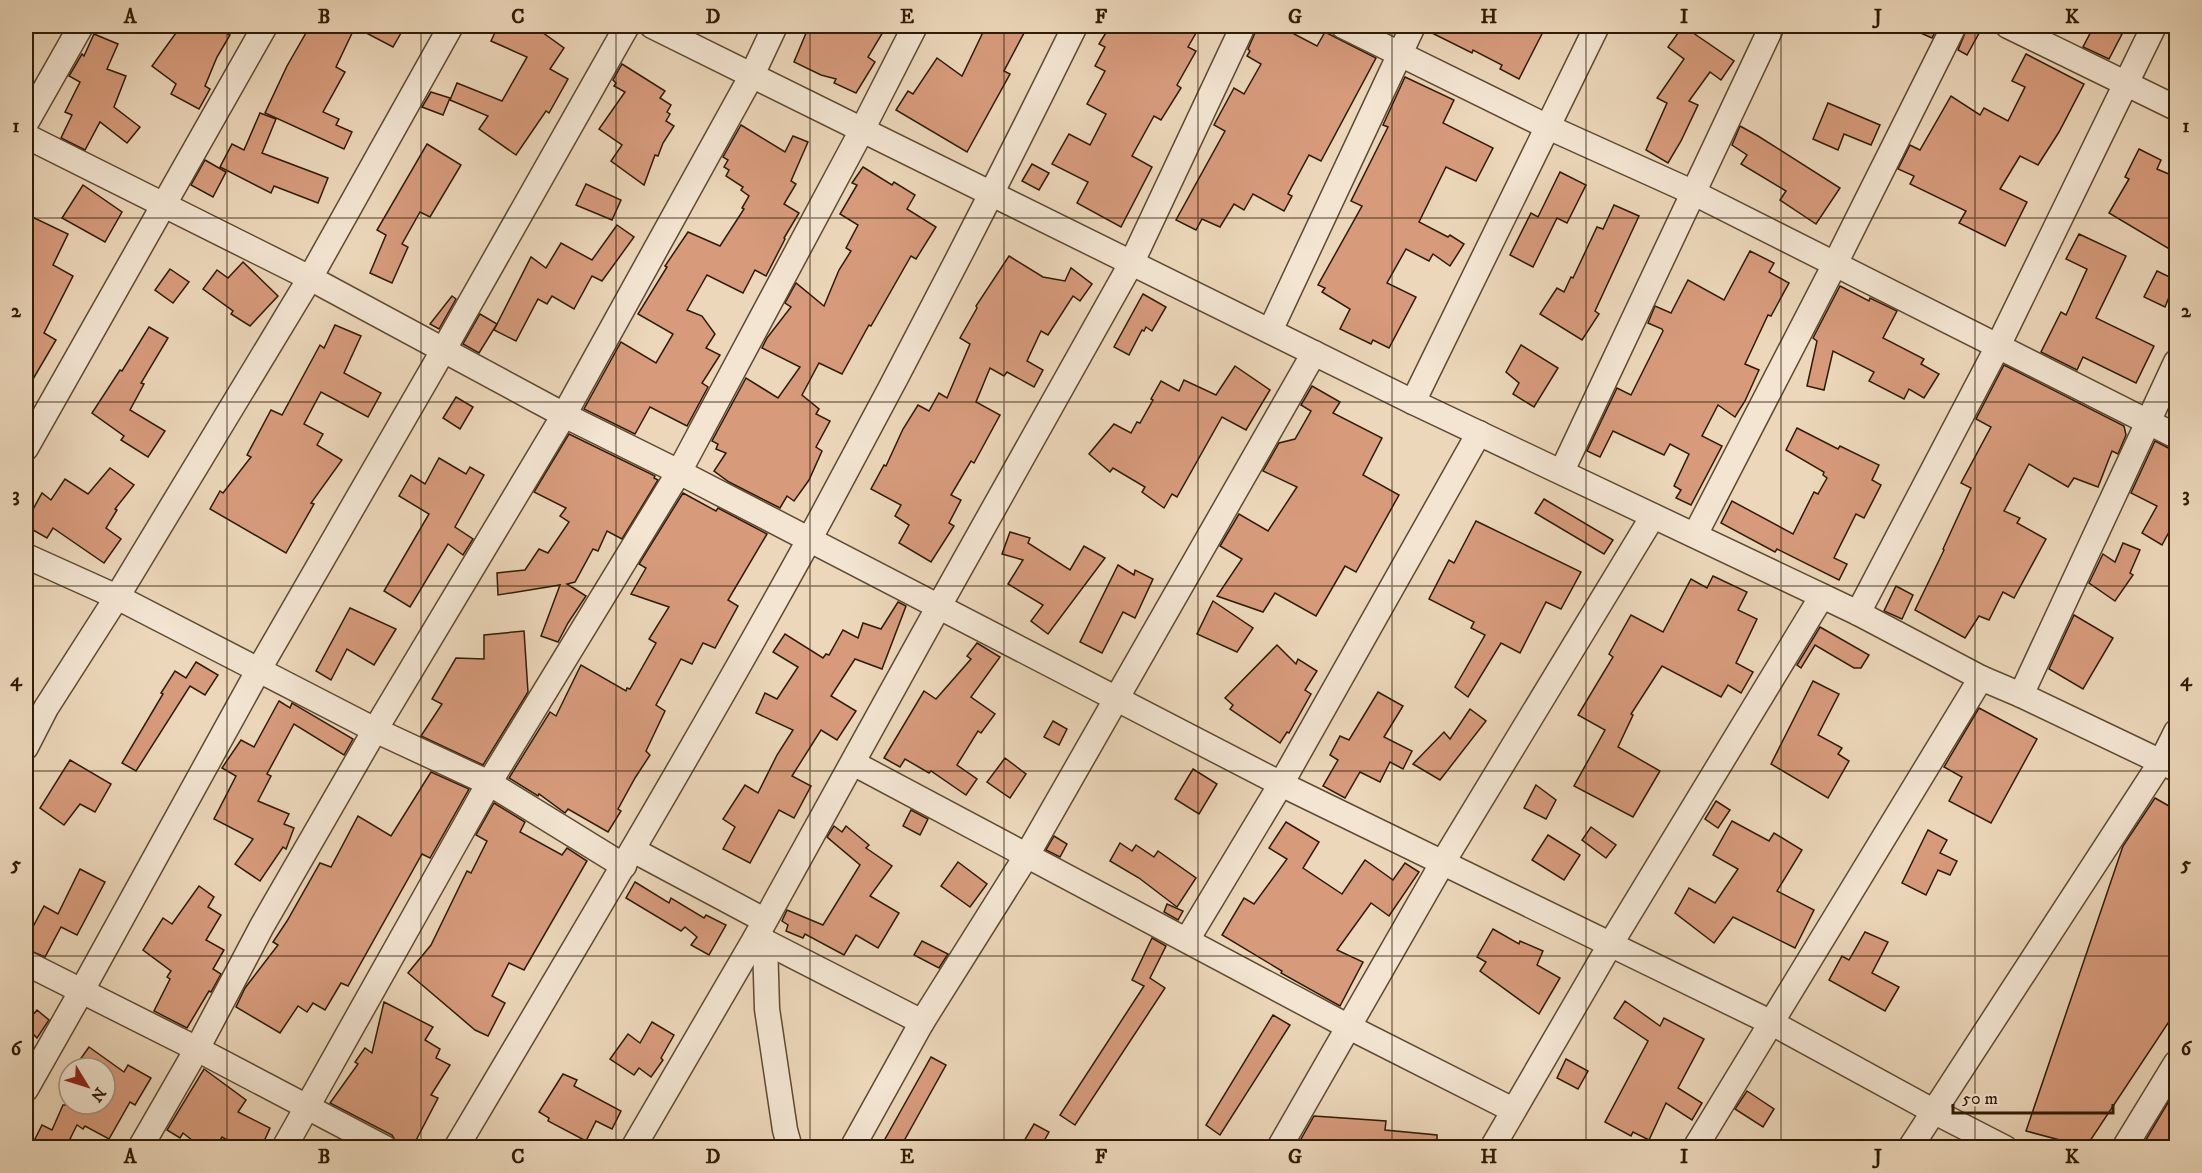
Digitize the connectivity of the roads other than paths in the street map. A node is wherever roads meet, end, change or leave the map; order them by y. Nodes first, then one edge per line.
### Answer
1 (81, 26) edge
2 (264, 26) edge
3 (451, 26) edge
4 (627, 26) edge
5 (652, 26) edge
6 (775, 26) edge
7 (915, 26) edge
8 (1075, 26) edge
9 (1243, 26) edge
10 (1343, 26) edge
11 (1413, 26) edge
12 (1597, 26) edge
13 (1772, 26) edge
14 (1954, 26) edge
15 (2008, 26) edge
16 (2154, 26) edge
17 (1400, 52) junction
18 (752, 75) junction
19 (2125, 83) junction
20 (2176, 108) edge
21 (26, 123) edge
22 (1548, 127) junction
23 (862, 130) junction
24 (26, 136) edge
25 (1692, 192) junction
26 (992, 194) junction
27 (165, 204) junction
28 (1132, 262) junction
29 (1835, 264) junction
30 (310, 278) junction
31 (1270, 331) junction
32 (1998, 346) junction
33 (444, 349) junction
34 (1314, 353) junction
35 (2176, 362) edge
36 (1413, 402) junction
37 (564, 415) junction
38 (2147, 422) junction
39 (1479, 433) junction
40 (2176, 436) edge
41 (26, 448) edge
42 (1562, 471) junction
43 (679, 472) junction
44 (1653, 516) junction
45 (1695, 534) junction
46 (809, 540) junction
47 (26, 556) edge
48 (1822, 596) junction
49 (117, 597) junction
50 (939, 606) junction
51 (1858, 613) junction
52 (258, 671) junction
53 (1982, 678) junction
54 (2021, 695) junction
55 (1117, 699) junction
56 (375, 730) junction
57 (2176, 732) edge
58 (26, 747) edge
59 (853, 763) junction
60 (2169, 765) edge
61 (489, 783) junction
62 (1281, 784) junction
63 (1027, 855) junction
64 (629, 858) junction
65 (1443, 862) junction
66 (762, 933) junction
67 (1187, 940) junction
68 (1610, 945) junction
69 (26, 963) edge
70 (81, 992) junction
71 (922, 1022) junction
72 (1772, 1023) junction
73 (1349, 1027) junction
74 (197, 1049) junction
75 (2176, 1063) edge
76 (26, 1089) edge
77 (307, 1107) junction
78 (1513, 1110) junction
79 (1933, 1111) junction
80 (140, 1148) edge
81 (284, 1148) edge
82 (385, 1148) edge
83 (456, 1148) edge
84 (633, 1148) edge
85 (790, 1148) edge
86 (852, 1148) edge
87 (1279, 1148) edge
88 (1492, 1148) edge
89 (1695, 1148) edge
90 (1910, 1148) edge
91 (2005, 1148) edge
92 (2124, 1148) edge

1 - 21 street
2 - 27 street
3 - 30 street
4 - 33 street
5 - 18 street
6 - 18 street
7 - 23 street
8 - 26 street
9 - 28 street
10 - 17 street
11 - 17 street
12 - 22 street
13 - 25 street
14 - 29 street
15 - 19 street
16 - 19 street
17 - 22 street
17 - 31 street
18 - 23 street
18 - 37 street
19 - 20 street
19 - 32 street
22 - 25 street
22 - 36 street
23 - 26 street
23 - 43 street
24 - 27 street
25 - 29 street
25 - 42 street
26 - 28 street
26 - 46 street
27 - 30 street
27 - 41 street
28 - 31 street
28 - 50 street
29 - 32 street
29 - 45 street
30 - 33 street
30 - 49 street
31 - 34 street
32 - 38 street
32 - 51 street
33 - 37 street
33 - 52 street
34 - 36 street
34 - 55 street
35 - 38 street
36 - 39 street
37 - 43 street
37 - 56 street
38 - 40 street
38 - 54 street
39 - 42 street
39 - 62 street
42 - 44 street
43 - 46 street
43 - 61 street
44 - 45 street
44 - 65 street
45 - 48 street
46 - 50 street
46 - 64 street
47 - 49 street
48 - 51 street
48 - 68 street
49 - 52 street
49 - 58 street
50 - 55 street
50 - 59 street
51 - 53 street
52 - 56 street
52 - 70 street
53 - 54 street
53 - 72 street
54 - 60 street
55 - 62 street
55 - 63 street
56 - 61 street
56 - 74 street
57 - 60 street
59 - 63 street
59 - 66 street
60 - 79 street
61 - 64 street
61 - 77 street
62 - 65 street
62 - 67 street
63 - 67 street
63 - 71 street
64 - 66 street
64 - 83 street
65 - 68 street
65 - 73 street
66 - 71 street
66 - 84 street
66 - 85 street
67 - 73 street
68 - 72 street
68 - 78 street
69 - 70 street
70 - 74 street
70 - 76 street
71 - 86 street
72 - 79 street
72 - 89 street
73 - 78 street
73 - 87 street
74 - 77 street
74 - 80 street
75 - 92 street
77 - 81 street
77 - 82 street
78 - 88 street
79 - 90 street
79 - 91 street

